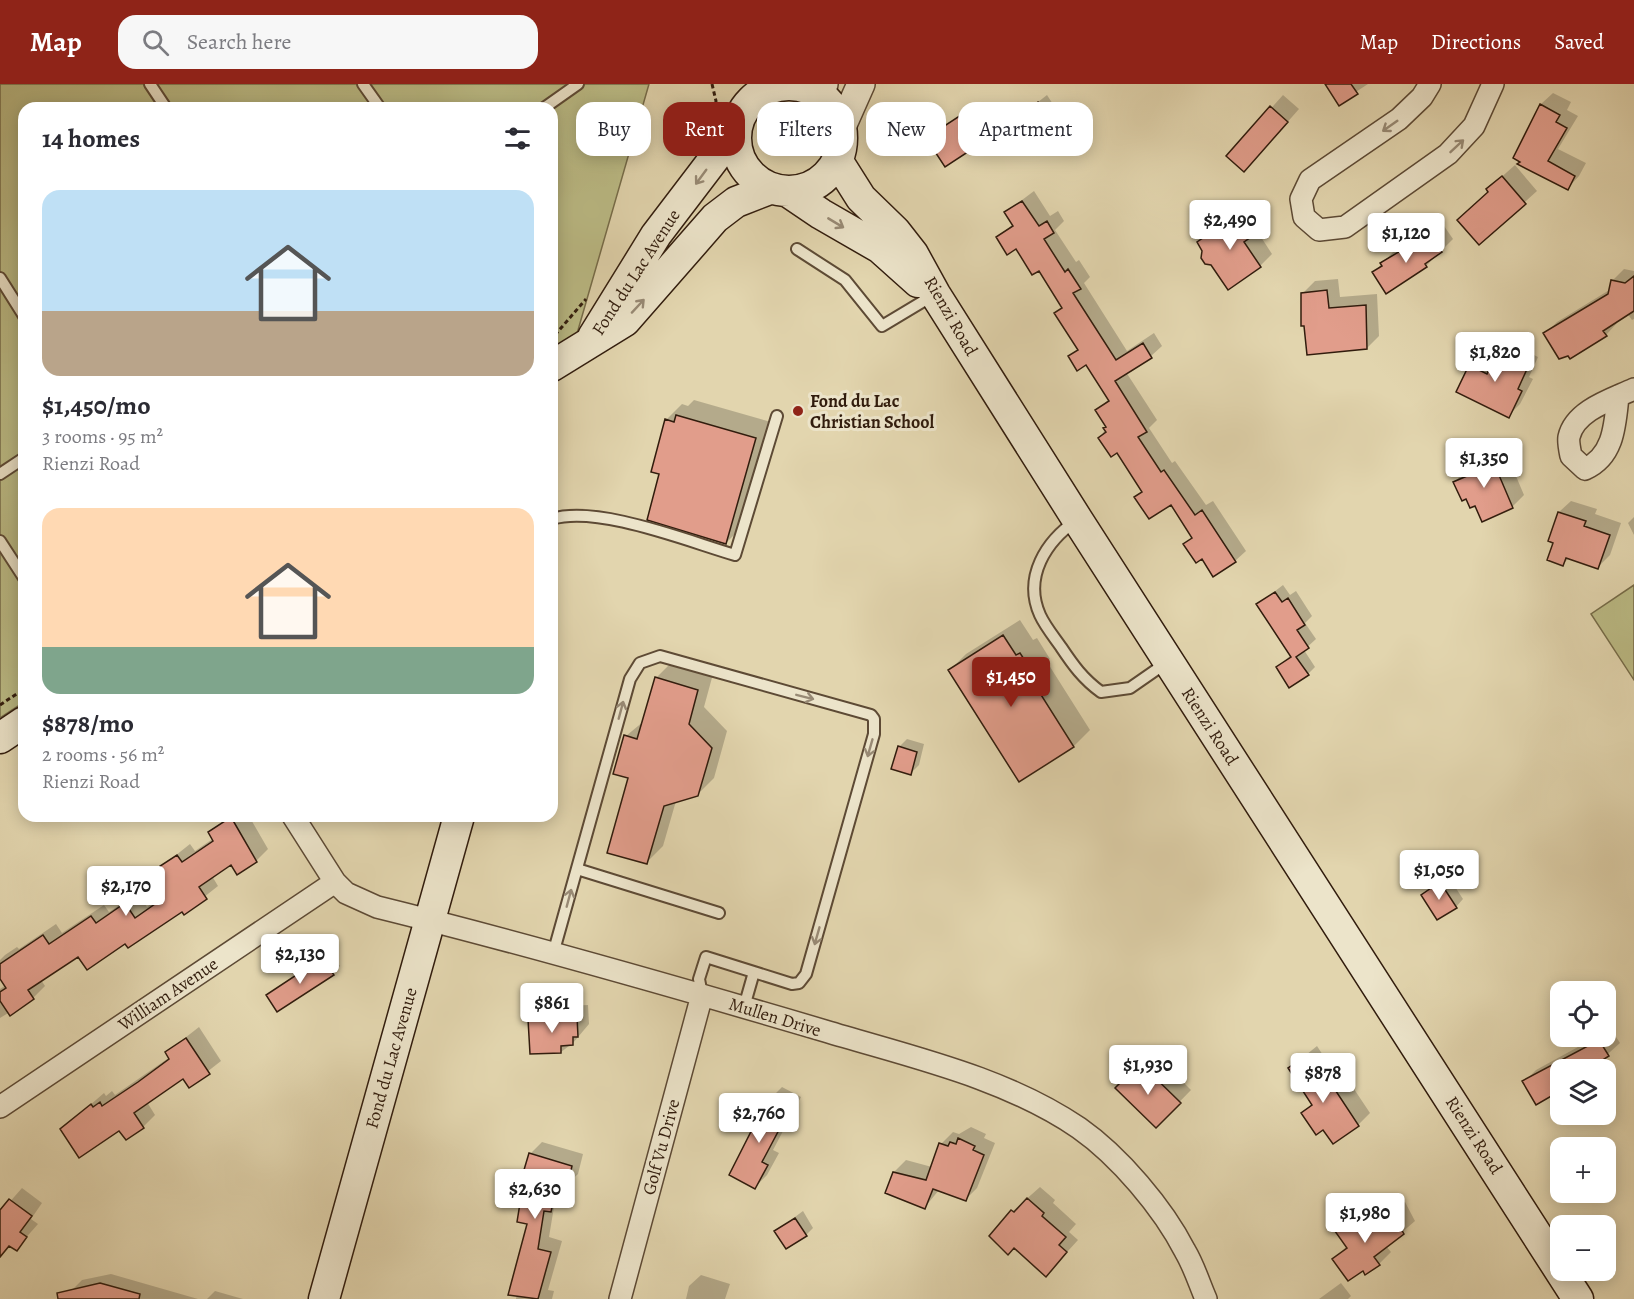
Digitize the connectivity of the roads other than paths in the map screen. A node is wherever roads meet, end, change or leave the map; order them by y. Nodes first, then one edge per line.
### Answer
1 (150, 84) edge
2 (363, 84) edge
3 (578, 84) edge
4 (786, 84) edge
5 (861, 84) edge
6 (1430, 84) edge
7 (1493, 84) edge
8 (820, 88) edge
9 (162, 102) edge
10 (376, 102) edge
11 (552, 102) edge
12 (828, 102) edge
13 (853, 102) edge
14 (745, 104) edge
15 (708, 156) edge
16 (740, 156) edge
17 (838, 156) edge
18 (837, 160) junction
19 (780, 189) junction
20 (797, 249) dead end
21 (0, 278) edge
22 (935, 294) junction
23 (18, 306) edge
24 (591, 339) junction
25 (558, 362) edge
26 (777, 416) dead end
27 (18, 462) edge
28 (0, 474) edge
29 (558, 517) edge
30 (1077, 519) junction
31 (0, 541) edge
32 (18, 569) edge
33 (1168, 661) junction
34 (18, 726) edge
35 (0, 738) edge
36 (296, 822) edge
37 (457, 822) edge
38 (577, 869) junction
39 (335, 882) junction
40 (719, 913) dead end
41 (430, 920) junction
42 (553, 954) junction
43 (754, 972) junction
44 (702, 995) junction
45 (744, 1007) junction
46 (0, 1107) edge
47 (324, 1299) edge
48 (620, 1299) edge
49 (1206, 1299) edge
50 (1578, 1299) edge

1 - 9 lane
2 - 10 lane
3 - 11 lane
4 - 8 main road
4 - 14 main road
5 - 13 street
6 -> 7 street
8 - 12 main road
15 -> 24 main road, Fond du Lac Avenue
16 - 19 main road
17 - 18 main road
18 - 19 main road
18 - 22 main road, Rienzi Road
19 -> 22 main road
24 -> 19 main road, Fond du Lac Avenue
20 - 22 lane
21 - 23 lane
22 - 30 main road, Rienzi Road
24 - 25 main road
26 - 29 lane
27 - 28 lane
30 - 33 main road, Rienzi Road
30 - 33 lane
31 - 32 lane
33 - 50 main road, Rienzi Road
34 - 35 main road
36 - 39 street, Mullen Drive
37 - 41 main road, Fond du Lac Avenue
38 - 40 lane
42 -> 38 lane
38 -> 43 lane
39 - 41 street, Mullen Drive
39 - 46 street, William Avenue
41 - 42 street, Mullen Drive
41 - 47 main road, Fond du Lac Avenue
42 - 44 street, Mullen Drive
43 - 44 lane
43 - 45 lane
44 - 45 street, Mullen Drive
44 - 48 street, Golf Vu Drive
45 - 49 street, Mullen Drive

